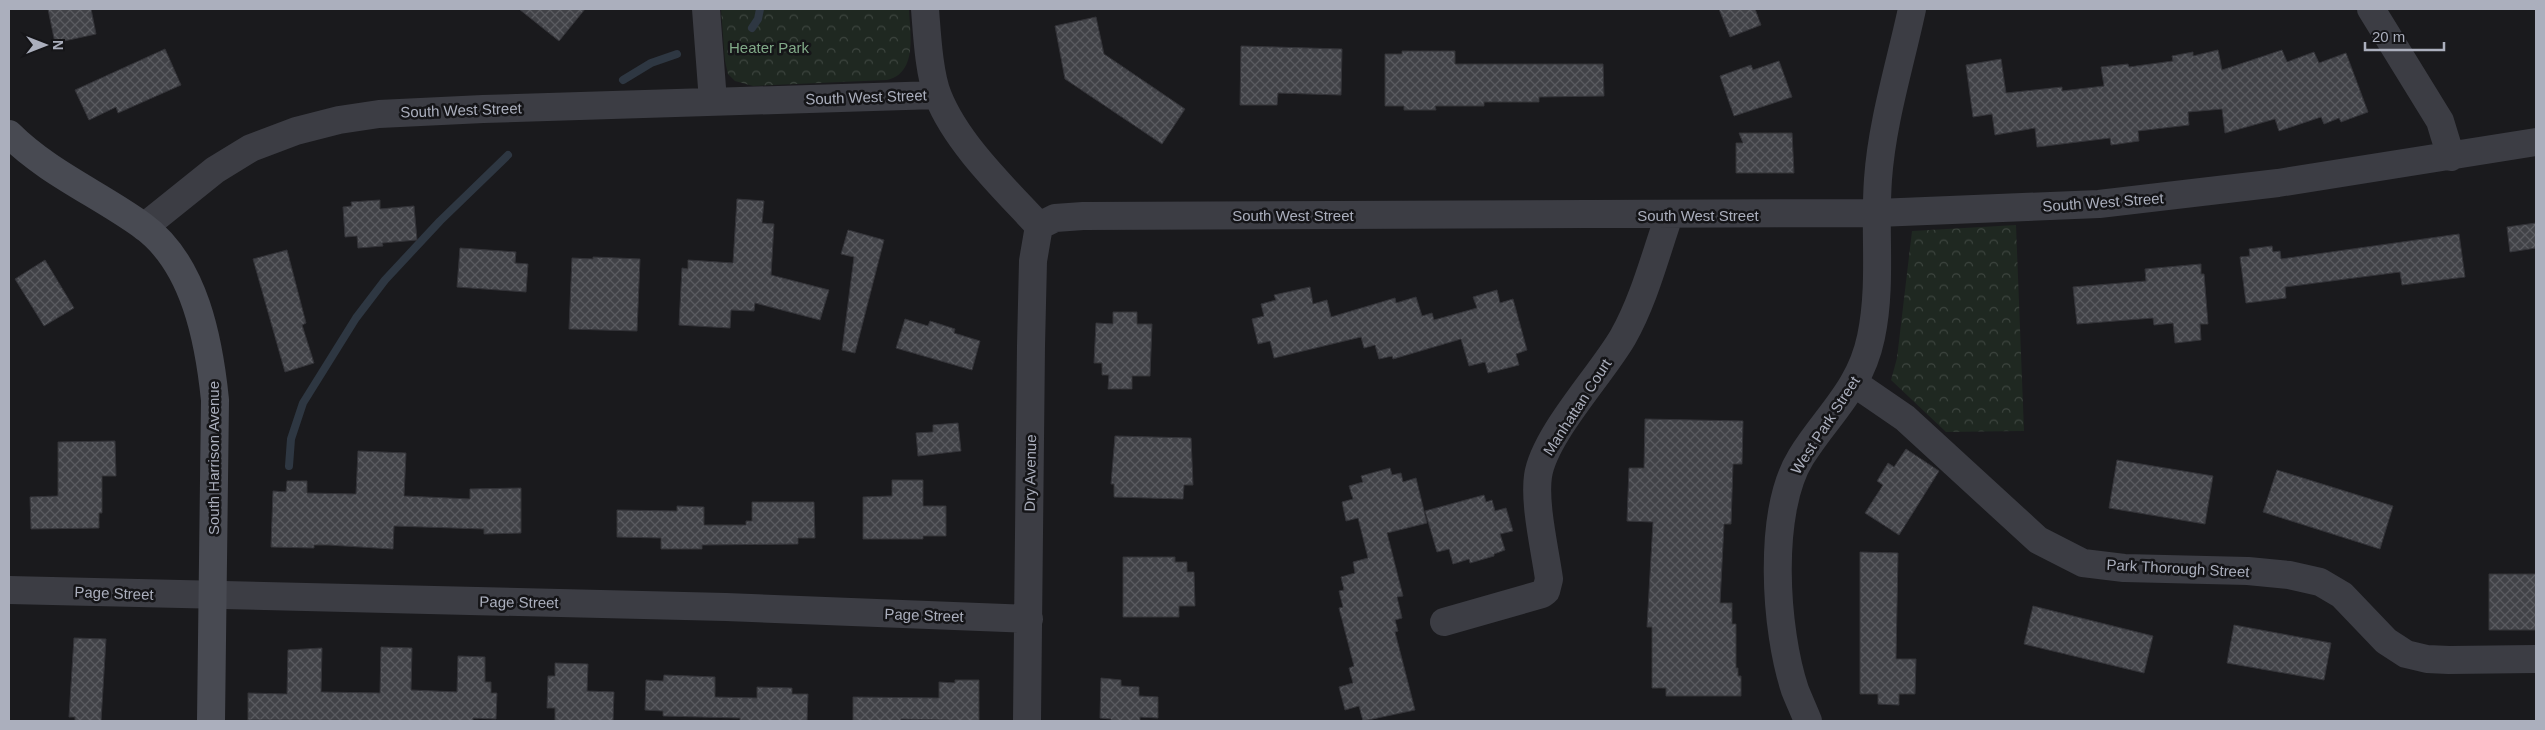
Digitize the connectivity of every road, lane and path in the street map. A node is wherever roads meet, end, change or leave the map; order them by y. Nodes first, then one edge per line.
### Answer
1 (706, 9) edge
2 (925, 9) edge
3 (1912, 9) edge
4 (2371, 9) edge
5 (937, 94) junction
6 (713, 101) junction
7 (9, 134) edge
8 (2536, 142) edge
9 (2452, 156) junction
10 (1876, 214) junction
11 (1669, 216) junction
12 (1039, 226) junction
13 (144, 227) junction
14 (1854, 383) junction
15 (9, 590) edge
16 (211, 595) junction
17 (1029, 619) junction
18 (1444, 622) dead end
19 (2536, 659) edge
20 (211, 721) edge
21 (1027, 721) edge
22 (1808, 721) edge

1 - 6 street
2 - 5 street
3 - 10 street, West Park Street
4 - 9 street
5 - 6 street, South West Street
5 - 12 street, South West Street
6 - 13 street, South West Street
7 - 13 street, South Harrison Avenue
8 - 9 street, South West Street
9 - 10 street, South West Street
10 - 11 street, South West Street
10 - 14 street, West Park Street
11 - 12 street, South West Street
11 - 18 street, Manhattan Court
12 - 17 street, Dry Avenue
13 - 16 street, South Harrison Avenue
14 - 19 street, Park Thorough Street
14 - 22 street, West Park Street
15 - 16 street, Page Street
16 - 17 street, Page Street
16 - 20 street, South Harrison Avenue
17 - 21 street, Dry Avenue

